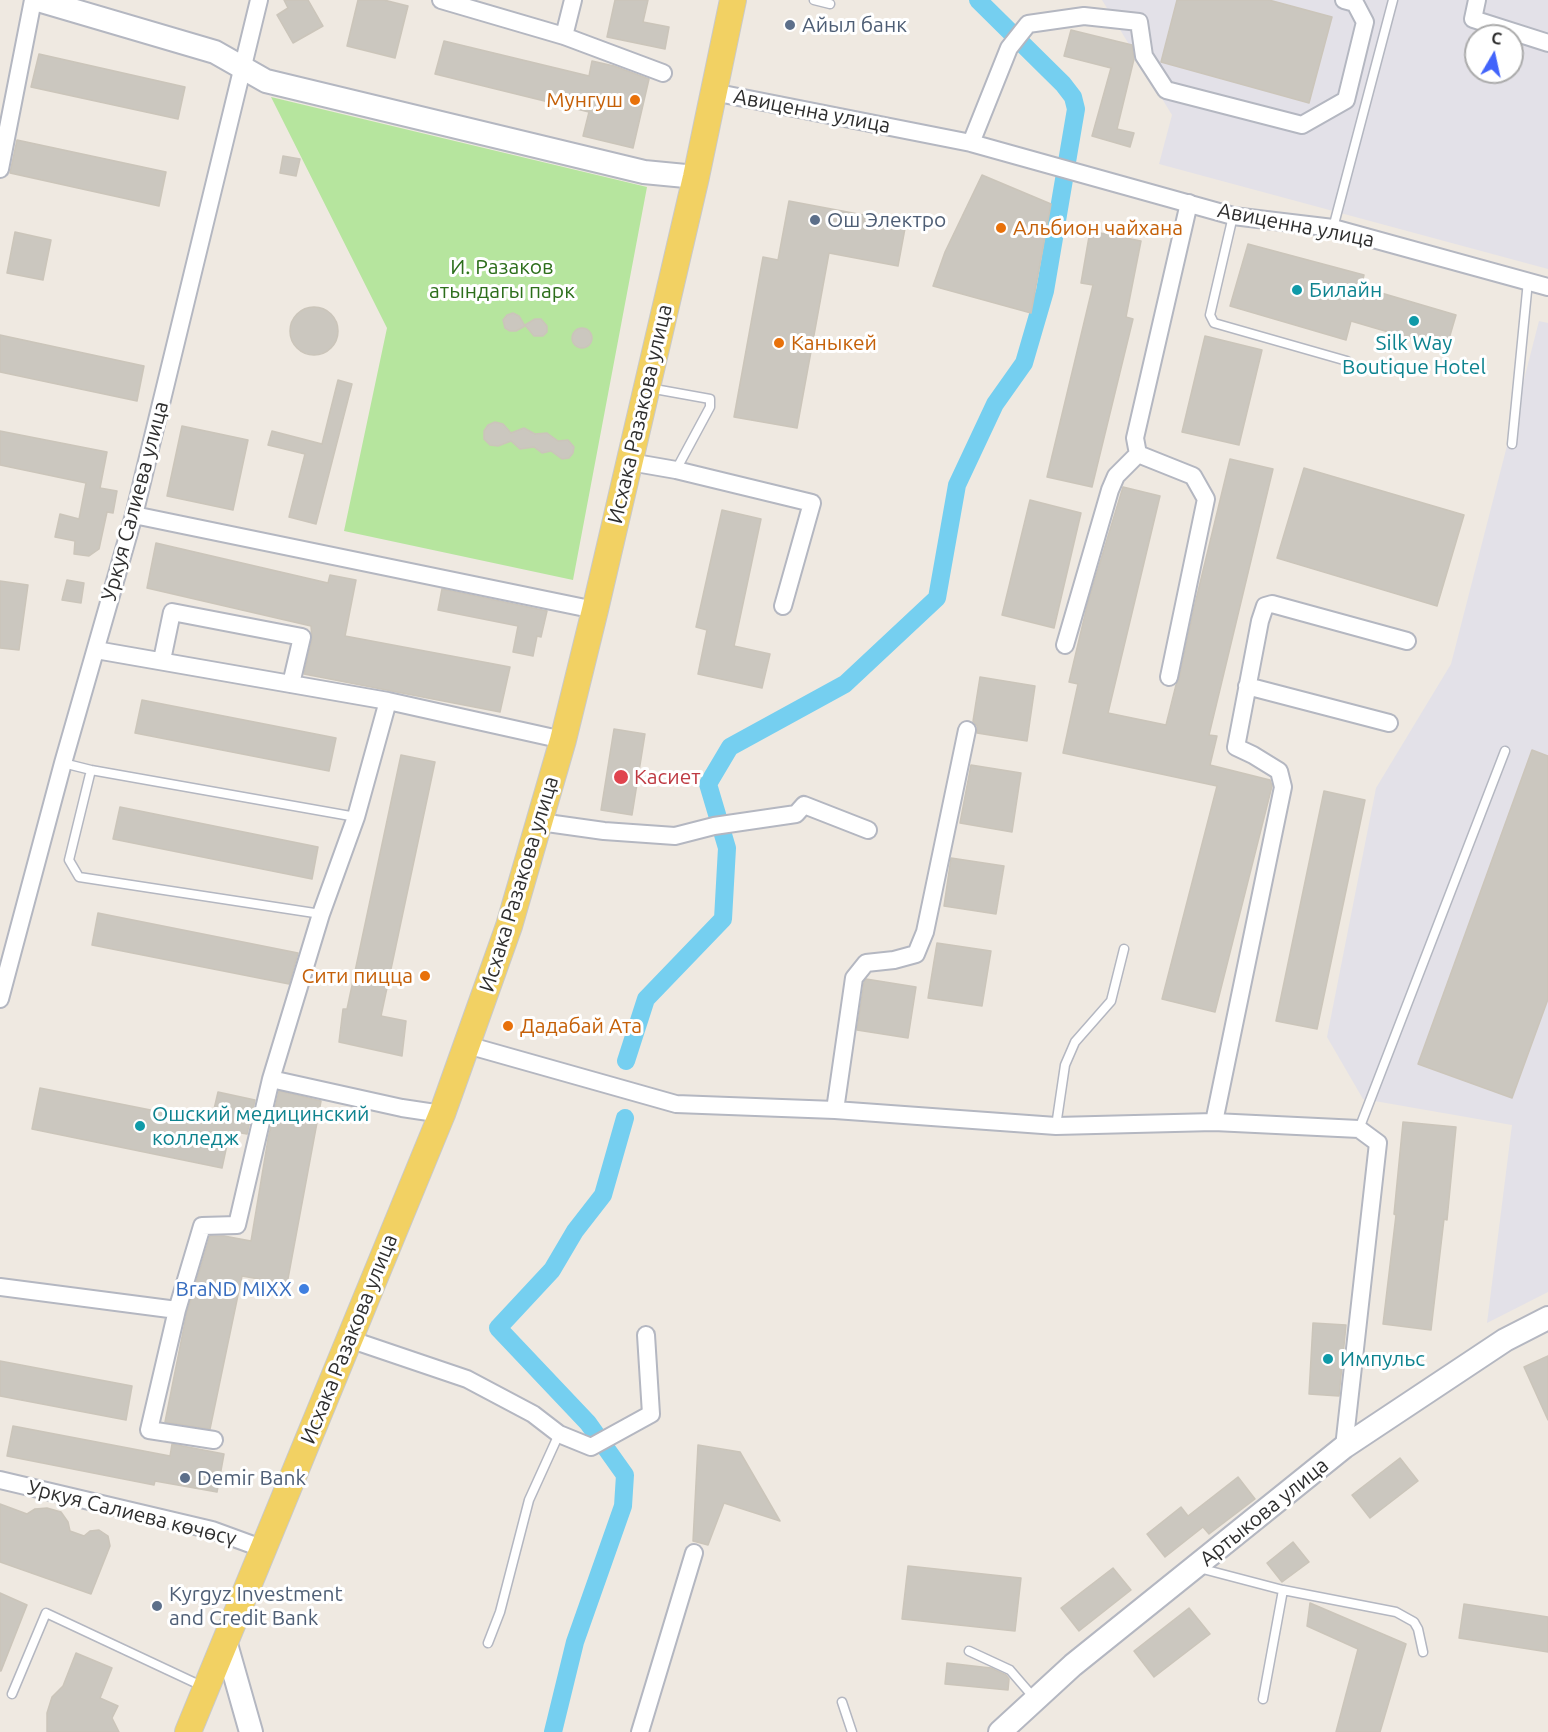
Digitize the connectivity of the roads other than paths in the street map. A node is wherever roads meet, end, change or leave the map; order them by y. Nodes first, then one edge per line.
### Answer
1 (36, 0) edge
2 (259, 0) edge
3 (441, 0) edge
4 (573, 0) edge
5 (733, 0) edge
6 (814, 0) edge
7 (1344, 0) edge
8 (1393, 0) edge
9 (1477, 0) edge
10 (830, 4) dead end
11 (477, 5) edge
12 (564, 36) junction
13 (1548, 43) edge
14 (242, 69) junction
15 (663, 73) dead end
16 (713, 92) junction
17 (970, 143) junction
18 (0, 169) edge
19 (696, 177) junction
20 (1189, 203) junction
21 (1233, 216) junction
22 (1333, 228) junction
23 (1528, 281) junction
24 (1548, 287) edge
25 (1347, 361) dead end
26 (646, 387) junction
27 (1512, 444) dead end
28 (1138, 454) junction
29 (630, 462) junction
30 (676, 470) junction
31 (134, 515) junction
32 (783, 606) dead end
33 (595, 610) junction
34 (1407, 641) dead end
35 (1065, 645) dead end
36 (96, 650) junction
37 (162, 660) junction
38 (1169, 677) dead end
39 (291, 684) junction
40 (1247, 686) junction
41 (388, 700) junction
42 (1389, 723) dead end
43 (967, 730) dead end
44 (563, 740) junction
45 (1505, 751) dead end
46 (63, 763) junction
47 (91, 770) junction
48 (356, 817) junction
49 (540, 822) junction
50 (868, 830) dead end
51 (321, 914) junction
52 (1124, 949) dead end
53 (0, 999) edge
54 (467, 1045) junction
55 (271, 1079) junction
56 (835, 1110) junction
57 (442, 1114) junction
58 (1214, 1122) junction
59 (1056, 1126) junction
60 (1359, 1129) junction
61 (0, 1287) edge
62 (177, 1310) junction
63 (1548, 1318) edge
64 (646, 1335) dead end
65 (349, 1339) junction
66 (559, 1434) junction
67 (214, 1440) dead end
68 (1344, 1447) junction
69 (0, 1480) edge
70 (264, 1549) junction
71 (694, 1553) dead end
72 (1196, 1568) junction
73 (1283, 1590) junction
74 (488, 1643) dead end
75 (226, 1644) junction
76 (969, 1651) dead end
77 (1423, 1652) dead end
78 (207, 1688) junction
79 (12, 1694) dead end
80 (1263, 1699) dead end
81 (1035, 1700) junction
82 (842, 1702) dead end
83 (188, 1732) edge
84 (251, 1732) edge
85 (639, 1732) edge
86 (852, 1732) edge
87 (1000, 1732) edge

1 - 14 main road
1 - 18 street
2 - 14 street, Уркуя Салиева улица
3 - 11 street
4 - 12 street
5 - 16 main road, Исхака Разакова улица
6 - 10 lane
7 - 17 street
8 - 22 lane
9 - 13 street
11 - 12 street
12 - 15 street
14 - 19 main road
14 - 31 street, Уркуя Салиева улица
16 - 17 street, Авиценна улица
16 - 19 main road, Исхака Разакова улица
17 - 20 street, Авиценна улица
19 - 26 main road, Исхака Разакова улица
20 - 21 street, Авиценна улица
20 - 28 street
21 - 22 street, Авиценна улица
21 - 25 lane
22 - 23 street, Авиценна улица
23 - 24 street, Авиценна улица
23 - 27 lane
26 - 29 main road, Исхака Разакова улица
26 - 30 lane
28 - 35 street
28 - 38 street
29 - 30 street
29 - 33 main road, Исхака Разакова улица
30 - 32 street
31 - 33 street
31 - 36 street, Уркуя Салиева улица
33 - 44 main road, Исхака Разакова улица
34 - 40 street
36 - 37 street
36 - 46 street, Уркуя Салиева улица
37 - 39 street
37 - 39 street
39 - 41 street
40 - 42 street
40 - 58 street
41 - 44 street
41 - 48 street
43 - 56 street
44 - 49 main road, Исхака Разакова улица
45 - 60 lane
46 - 47 lane
46 - 53 street, Уркуя Салиева улица
47 - 48 lane
47 - 51 lane
48 - 51 street
49 - 50 street
49 - 54 main road, Исхака Разакова улица
51 - 55 street
52 - 59 lane
54 - 56 street
54 - 57 main road, Исхака Разакова улица
55 - 57 street
55 - 62 street
56 - 59 street
57 - 65 main road, Исхака Разакова улица
58 - 59 street
58 - 60 street
60 - 68 street
61 - 62 street
62 - 67 street
63 - 68 main road, Артыкова улица
64 - 66 street
65 - 66 street
65 - 70 main road, Исхака Разакова улица
66 - 74 lane
68 - 72 main road, Артыкова улица
69 - 70 street, Уркуя Салиева көчөсү
70 - 75 main road, Исхака Разакова улица
71 - 85 street
72 - 73 lane
72 - 81 main road, Артыкова улица
73 - 77 lane
73 - 80 lane
75 - 78 main road, Исхака Разакова улица
75 - 84 main road
76 - 81 lane
78 - 79 lane
78 - 83 main road, Исхака Разакова улица
81 - 87 main road, Артыкова улица
82 - 86 lane

